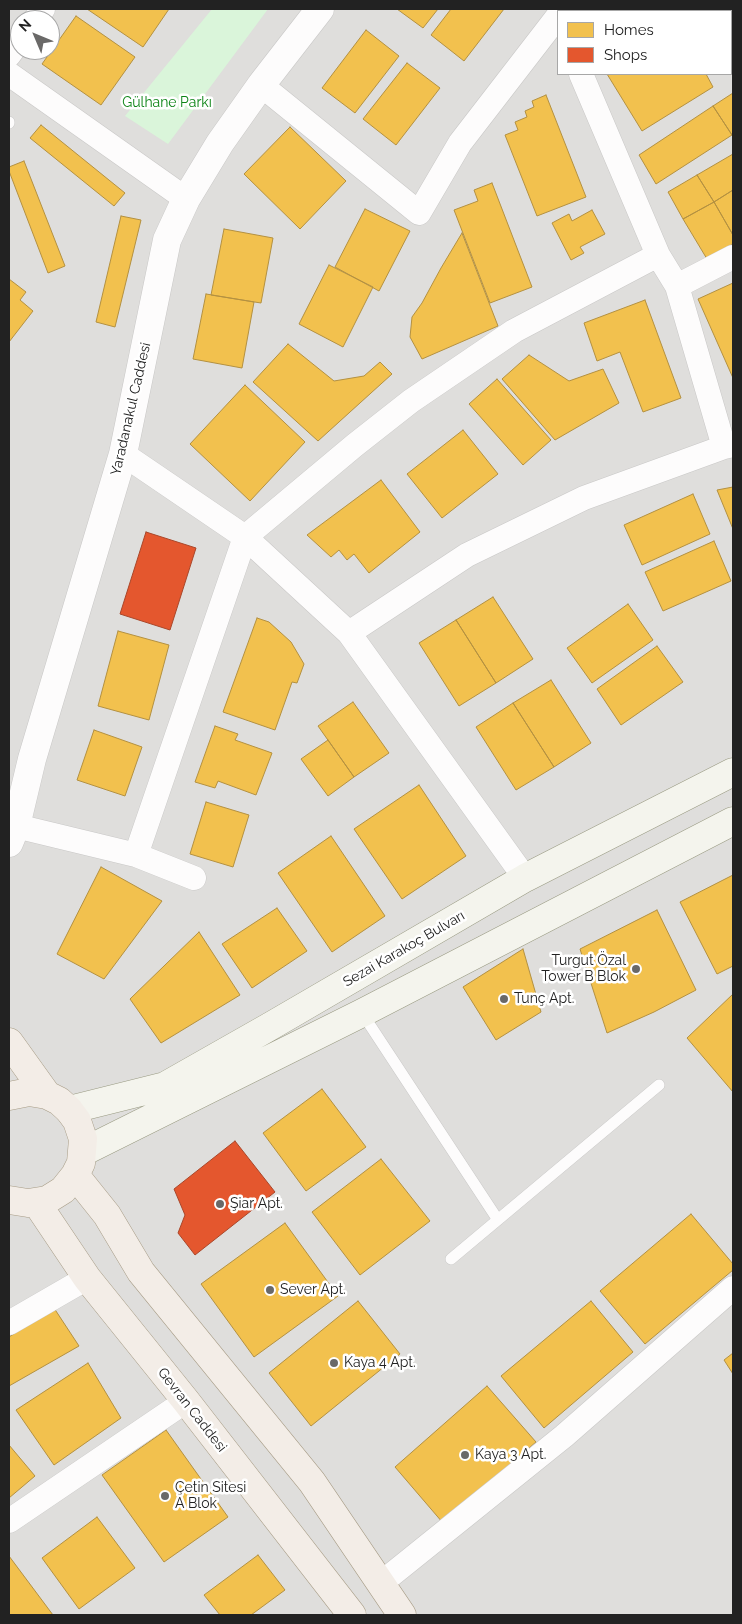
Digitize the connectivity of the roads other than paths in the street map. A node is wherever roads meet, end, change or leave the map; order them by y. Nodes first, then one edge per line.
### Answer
1 (320, 9) edge
2 (557, 15) edge
3 (9, 74) edge
4 (581, 75) edge
5 (261, 85) junction
6 (186, 199) junction
7 (658, 255) junction
8 (733, 257) edge
9 (677, 286) junction
10 (729, 446) edge
11 (123, 454) junction
12 (245, 537) junction
13 (349, 633) junction
14 (32, 759) junction
15 (733, 772) edge
16 (9, 790) edge
17 (733, 821) edge
18 (12, 834) edge
19 (136, 855) junction
20 (194, 878) dead end
21 (525, 878) junction
22 (362, 1013) junction
23 (9, 1042) edge
24 (659, 1085) dead end
25 (9, 1096) edge
26 (58, 1102) junction
27 (79, 1164) junction
28 (20, 1204) edge
29 (498, 1220) junction
30 (451, 1259) dead end
31 (87, 1278) junction
32 (733, 1288) edge
33 (9, 1323) edge
34 (186, 1401) junction
35 (9, 1520) edge
36 (380, 1584) junction
37 (397, 1614) edge
38 (352, 1615) edge

1 - 5 street, Yaradanakul Caddesi
2 - 5 street
3 - 6 street
4 - 7 street
5 - 6 street, Yaradanakul Caddesi
6 - 11 street, Yaradanakul Caddesi
7 - 9 street
7 - 12 street
8 - 9 street
9 - 10 street
10 - 13 street
11 - 12 street
11 - 14 street, Yaradanakul Caddesi
12 - 13 street
12 - 19 street
13 - 21 street
14 - 16 street
14 - 18 street, Yaradanakul Caddesi
15 - 21 main road, Sezai Karakoç Bulvarı
17 - 22 main road
18 - 19 street
19 - 20 street
21 - 26 main road, Sezai Karakoç Bulvarı
22 - 27 main road
22 - 29 lane
23 - 26 main road
24 - 29 lane
25 - 26 main road
26 - 27 main road
27 - 28 main road
27 - 36 main road
28 - 31 main road, Gevran Caddesi
29 - 30 lane
31 - 33 street
31 - 34 main road, Gevran Caddesi
32 - 36 street
34 - 35 street
34 - 38 main road, Gevran Caddesi
36 - 37 main road

